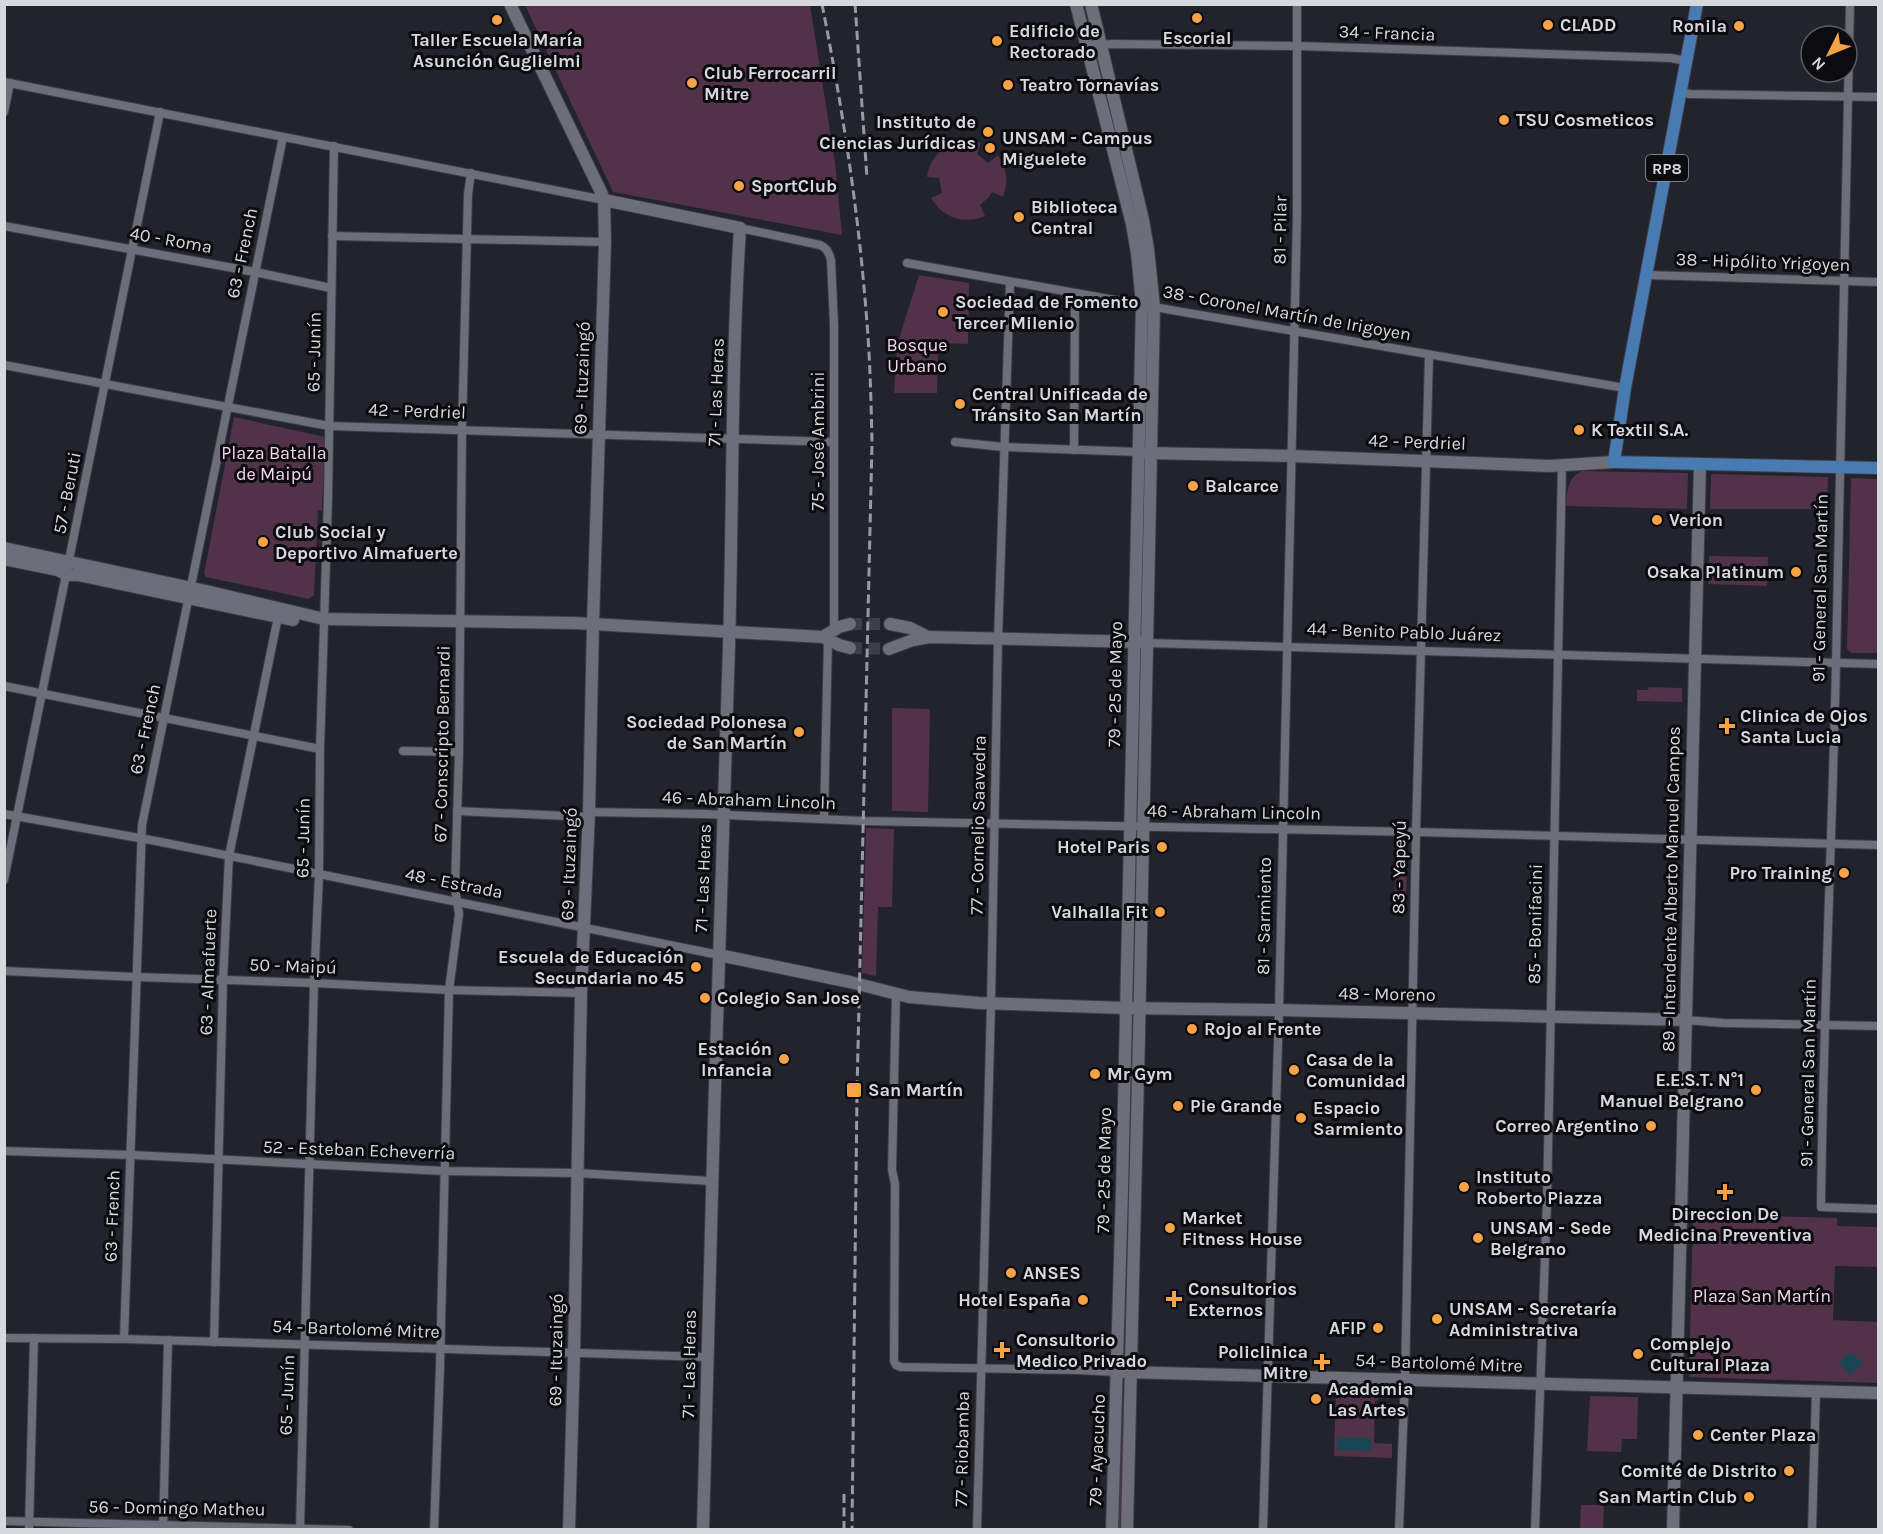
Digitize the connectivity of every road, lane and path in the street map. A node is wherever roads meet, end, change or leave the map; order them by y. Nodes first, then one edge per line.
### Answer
1 (510, 4) edge
2 (1076, 4) edge
3 (1091, 4) edge
4 (1297, 4) edge
5 (1697, 4) edge
6 (1850, 4) edge
7 (1101, 44) junction
8 (1087, 45) junction
9 (1298, 46) junction
10 (1686, 61) junction
11 (7, 83) edge
12 (1681, 92) junction
13 (1848, 96) junction
14 (1878, 98) edge
15 (4, 112) edge
16 (160, 112) junction
17 (283, 136) junction
18 (334, 146) junction
19 (471, 173) junction
20 (604, 200) junction
21 (4, 226) edge
22 (740, 228) junction
23 (332, 236) junction
24 (467, 239) junction
25 (605, 242) junction
26 (132, 250) junction
27 (907, 263) dead end
28 (255, 272) junction
29 (1646, 275) junction
30 (1845, 281) junction
31 (1010, 282) junction
32 (1878, 282) edge
33 (331, 288) junction
34 (1076, 293) junction
35 (1148, 305) junction
36 (1293, 332) junction
37 (1429, 356) junction
38 (4, 365) edge
39 (105, 383) junction
40 (1625, 388) junction
41 (227, 407) junction
42 (329, 426) junction
43 (462, 430) junction
44 (598, 434) junction
45 (732, 439) junction
46 (834, 442) junction
47 (955, 442) dead end
48 (1004, 447) junction
49 (1074, 450) junction
50 (1138, 452) junction
51 (1152, 453) junction
52 (1292, 456) junction
53 (1427, 460) junction
54 (1614, 462) junction
55 (1562, 464) junction
56 (1700, 464) junction
57 (1839, 467) junction
58 (1878, 468) edge
59 (4, 548) edge
60 (4, 559) edge
61 (70, 562) junction
62 (67, 575) junction
63 (191, 593) junction
64 (279, 613) junction
65 (324, 619) junction
66 (461, 620) junction
67 (593, 624) junction
68 (850, 624) tunnel mouth
69 (890, 624) tunnel mouth
70 (729, 633) junction
71 (828, 636) junction
72 (929, 638) junction
73 (998, 640) junction
74 (1133, 642) junction
75 (1147, 643) junction
76 (1287, 647) junction
77 (850, 648) tunnel mouth
78 (889, 649) tunnel mouth
79 (1422, 651) junction
80 (1558, 654) junction
81 (1695, 659) junction
82 (1836, 663) junction
83 (1878, 664) edge
84 (4, 686) edge
85 (42, 694) junction
86 (165, 718) junction
87 (254, 736) junction
88 (320, 749) junction
89 (403, 752) dead end
90 (459, 752) junction
91 (457, 811) junction
92 (4, 814) edge
93 (589, 814) junction
94 (723, 815) junction
95 (18, 817) junction
96 (824, 819) junction
97 (994, 823) junction
98 (1130, 825) junction
99 (1144, 826) junction
100 (1282, 830) junction
101 (1416, 832) junction
102 (1553, 836) junction
103 (140, 838) junction
104 (1690, 840) junction
105 (1831, 844) junction
106 (1878, 845) edge
107 (229, 856) junction
108 (319, 875) junction
109 (4, 880) edge
110 (457, 902) junction
111 (584, 928) junction
112 (719, 955) junction
113 (4, 971) edge
114 (136, 978) junction
115 (223, 981) junction
116 (314, 983) junction
117 (448, 990) junction
118 (581, 993) junction
119 (896, 994) junction
120 (991, 1004) junction
121 (1125, 1008) junction
122 (1140, 1008) junction
123 (1279, 1010) junction
124 (1413, 1013) junction
125 (1550, 1016) junction
126 (1686, 1020) junction
127 (1826, 1026) junction
128 (1878, 1026) edge
129 (4, 1151) edge
130 (132, 1155) junction
131 (219, 1160) junction
132 (310, 1165) junction
133 (444, 1171) junction
134 (577, 1173) junction
135 (711, 1181) junction
136 (1878, 1209) edge
137 (4, 1338) edge
138 (34, 1338) junction
139 (124, 1339) junction
140 (168, 1340) junction
141 (214, 1342) junction
142 (305, 1345) junction
143 (440, 1350) junction
144 (574, 1354) junction
145 (707, 1357) junction
146 (981, 1369) junction
147 (1117, 1372) junction
148 (1131, 1372) junction
149 (1267, 1376) junction
150 (1405, 1380) junction
151 (1539, 1384) junction
152 (1677, 1387) junction
153 (1816, 1391) junction
154 (1878, 1393) edge
155 (4, 1521) edge
156 (29, 1526) edge
157 (163, 1527) edge
158 (300, 1529) edge
159 (349, 1530) edge
160 (434, 1530) edge
161 (569, 1530) edge
162 (703, 1530) edge
163 (977, 1530) edge
164 (1112, 1530) edge
165 (1127, 1530) edge
166 (1263, 1530) edge
167 (1399, 1530) edge
168 (1535, 1530) edge
169 (1673, 1530) edge
170 (1812, 1530) edge

1 - 20 street
2 - 8 street, 79 - 25 de Mayo
3 - 7 street, 79 - 25 de Mayo
4 - 9 street, 81 - Pilar
5 - 10 main road, RP8
6 - 13 street, 91 - General San Martín
7 - 8 street, 34 - Francia
7 - 9 street, 34 - Francia
7 - 35 street, 79 - 25 de Mayo
8 - 35 street, 79 - 25 de Mayo
9 - 10 street, 34 - Francia
9 - 36 street, 81 - Pilar
10 - 12 main road, RP8
11 - 15 street
11 - 16 street
12 - 13 street
12 - 29 main road, RP8
13 - 14 street
13 - 30 street, 91 - General San Martín
16 - 17 street
16 - 26 street, 57 - Beruti
17 - 18 street
17 - 28 street, 63 - French
18 - 19 street
18 - 23 street, 65 - Junín
19 - 20 street
19 - 24 street, 67 - Conscripto Bernardi
20 - 22 street
20 - 25 street, 69 - Ituzaingó
21 - 26 street, 40 - Roma
22 - 45 street, 71 - Las Heras
22 - 46 street, 75 - José Ambrini
23 - 24 street
23 - 33 street, 65 - Junín
24 - 25 street
24 - 43 street, 67 - Conscripto Bernardi
25 - 44 street, 69 - Ituzaingó
26 - 28 street, 40 - Roma
26 - 39 street, 57 - Beruti
27 - 31 street, 38 - Coronel Martín de Irigoyen
28 - 33 street, 40 - Roma
28 - 41 street, 63 - French
29 - 30 street, 38 - Hipólito Yrigoyen
29 - 40 main road, RP8
30 - 32 street, 38 - Hipólito Yrigoyen
30 - 57 street, 91 - General San Martín
31 - 34 street, 38 - Coronel Martín de Irigoyen
31 - 48 street, 77 - Cornelio Saavedra
33 - 42 street, 65 - Junín
34 - 35 street, 38 - Coronel Martín de Irigoyen
34 - 49 street
35 - 36 street, 38 - Coronel Martín de Irigoyen
35 - 50 street, 79 - 25 de Mayo
35 - 51 street, 79 - 25 de Mayo
36 - 37 street, 38 - Coronel Martín de Irigoyen
36 - 52 street, 81 - Pilar
37 - 40 street, 38 - Coronel Martín de Irigoyen
37 - 53 street, 83 - Yapeyú
38 - 39 street, 42 - Perdriel
39 - 41 street, 42 - Perdriel
39 - 61 street, 57 - Beruti
40 - 54 main road, RP8
41 - 42 street, 42 - Perdriel
41 - 63 street, 63 - French
42 - 43 street, 42 - Perdriel
42 - 65 street, 65 - Junín
43 - 44 street, 42 - Perdriel
43 - 66 street, 67 - Conscripto Bernardi
44 - 45 street, 42 - Perdriel
44 - 67 street, 69 - Ituzaingó
45 - 46 street, 42 - Perdriel
45 - 70 street, 71 - Las Heras
46 - 71 street, 75 - José Ambrini
47 - 48 street, 42 - Perdriel
48 - 49 street, 42 - Perdriel
48 - 73 street, 77 - Cornelio Saavedra
49 - 50 street, 42 - Perdriel
50 - 51 street, 42 - Perdriel
50 - 74 street, 79 - 25 de Mayo
51 - 52 street, 42 - Perdriel
51 - 75 street, 79 - 25 de Mayo
52 - 53 street, 42 - Perdriel
52 - 76 street, 81 - Sarmiento
53 - 55 street, 42 - Perdriel
53 - 79 street, 83 - Yapeyú
54 - 55 street, 42 - Perdriel
54 - 56 main road, 42 - Perdriel
55 - 80 street, 85 - Bonifacini
56 - 57 main road, 42 - Perdriel
56 - 81 street, 89 - Intendente Alberto Manuel Campos
57 - 58 main road, 42 - Perdriel
57 - 82 street, 91 - General San Martín
59 - 61 street
60 - 62 street
61 - 62 street, 57 - Beruti
61 - 63 street
62 - 63 street
62 - 85 street, 57 - Beruti
63 - 64 street
63 - 86 street, 63 - French
64 - 65 street
64 - 87 street, 63 - Almafuerte
65 - 66 street
65 - 88 street, 65 - Junín
66 - 67 street
66 - 90 street, 67 - Conscripto Bernardi
67 - 70 street
67 - 93 street, 69 - Ituzaingó
68 - 71 street
69 - 72 street, 44 - Benito Pablo Juárez
70 - 71 street
70 - 94 street, 71 - Las Heras
71 - 77 street
71 - 96 street, 75 - José Ambrini
72 - 73 street, 44 - Benito Pablo Juárez
72 - 78 street, 44 - Benito Pablo Juárez
73 - 74 street, 44 - Benito Pablo Juárez
73 - 97 street, 77 - Cornelio Saavedra
74 - 75 street, 44 - Benito Pablo Juárez
74 - 98 street, 79 - 25 de Mayo
75 - 76 street, 44 - Benito Pablo Juárez
75 - 99 street, 79 - 25 de Mayo
76 - 79 street, 44 - Benito Pablo Juárez
76 - 100 street, 81 - Sarmiento
79 - 80 street, 44 - Benito Pablo Juárez
79 - 101 street, 83 - Yapeyú
80 - 81 street, 44 - Benito Pablo Juárez
80 - 102 street, 85 - Bonifacini
81 - 82 street, 44 - Benito Pablo Juárez
81 - 104 street, 89 - Intendente Alberto Manuel Campos
82 - 83 street, 44 - Benito Pablo Juárez
82 - 105 street, 91 - General San Martín
84 - 85 street
85 - 86 street
85 - 95 street, 57 - Beruti
86 - 87 street
86 - 103 street, 63 - French
87 - 88 street
87 - 107 street, 63 - Almafuerte
88 - 108 street, 65 - Junín
89 - 90 street
90 - 91 street, 67 - Conscripto Bernardi
91 - 93 street, 46 - Abraham Lincoln
91 - 110 street, 67 - Conscripto Bernardi
92 - 95 street, 48 - Estrada
93 - 94 street, 46 - Abraham Lincoln
93 - 111 street, 69 - Ituzaingó
94 - 96 street, 46 - Abraham Lincoln
94 - 112 street, 71 - Las Heras
95 - 103 street, 48 - Estrada
95 - 109 street, 57 - Beruti
96 - 97 street, 46 - Abraham Lincoln
97 - 98 street, 46 - Abraham Lincoln
97 - 120 street, 77 - Cornelio Saavedra
98 - 99 street, 46 - Abraham Lincoln
98 - 121 street, 79 - 25 de Mayo
99 - 100 street, 46 - Abraham Lincoln
99 - 122 street, 79 - 25 de Mayo
100 - 101 street, 46 - Abraham Lincoln
100 - 123 street, 81 - Sarmiento
101 - 102 street, 46 - Abraham Lincoln
101 - 124 street, 83 - Yapeyú
102 - 104 street, 46 - Abraham Lincoln
102 - 125 street, 85 - Bonifacini
103 - 107 street, 48 - Estrada
103 - 114 street, 63 - French
104 - 105 street, 46 - Abraham Lincoln
104 - 126 street, 89 - Intendente Alberto Manuel Campos
105 - 106 street, 46 - Abraham Lincoln
105 - 127 street, 91 - General San Martín
107 - 108 street, 48 - Estrada
107 - 115 street, 63 - Almafuerte
108 - 110 street, 48 - Estrada
108 - 116 street, 65 - Junín
110 - 111 street, 48 - Estrada
110 - 117 street, 67 - Conscripto Bernardi
111 - 112 street, 48 - Estrada
111 - 118 street, 69 - Ituzaingó
112 - 119 street, 48 - Estrada
112 - 135 street, 71 - Las Heras
113 - 114 street, 50 - Maipú
114 - 115 street, 50 - Maipú
114 - 130 street, 63 - French
115 - 116 street, 50 - Maipú
115 - 131 street, 63 - Almafuerte
116 - 117 street, 50 - Maipú
116 - 132 street, 65 - Junín
117 - 118 street, 50 - Maipú
117 - 133 street, 67 - Conscripto Bernardi
118 - 134 street, 69 - Ituzaingó
119 - 120 street, 48 - Moreno
119 - 146 street, 54 - Bartolomé Mitre
120 - 121 street, 48 - Moreno
120 - 146 street, 77 - Cornelio Saavedra
121 - 122 street, 48 - Moreno
121 - 147 street, 79 - 25 de Mayo
122 - 123 street, 48 - Moreno
122 - 148 street, 79 - 25 de Mayo
123 - 124 street, 48 - Moreno
123 - 149 street, 81 - Sarmiento
124 - 125 street, 48 - Moreno
124 - 150 street, 83 - Yapeyú
125 - 126 street, 48 - Moreno
125 - 151 street, 85 - Bonifacini
126 - 127 street, 48 - Moreno
126 - 152 street, 89 - Intendente Alberto Manuel Campos
127 - 128 street, 48 - Moreno
127 - 136 street, 91 - General San Martín
129 - 130 street, 52 - Esteban Echeverría
130 - 131 street, 52 - Esteban Echeverría
130 - 139 street, 63 - French
131 - 132 street, 52 - Esteban Echeverría
131 - 141 street, 63 - Almafuerte
132 - 133 street, 52 - Esteban Echeverría
132 - 142 street, 65 - Junín
133 - 134 street, 52 - Esteban Echeverría
133 - 143 street, 67 - Conscripto Bernardi
134 - 135 street, 52 - Esteban Echeverría
134 - 144 street, 69 - Ituzaingó
135 - 145 street, 71 - Las Heras
137 - 138 street, 54 - Bartolomé Mitre
138 - 139 street, 54 - Bartolomé Mitre
138 - 156 street
139 - 140 street, 54 - Bartolomé Mitre
140 - 141 street, 54 - Bartolomé Mitre
140 - 157 street
141 - 142 street, 54 - Bartolomé Mitre
142 - 143 street, 54 - Bartolomé Mitre
142 - 158 street, 65 - Junín
143 - 144 street, 54 - Bartolomé Mitre
143 - 160 street, 67 - Conscripto Bernardi
144 - 145 street, 54 - Bartolomé Mitre
144 - 161 street, 69 - Ituzaingó
145 - 162 street, 71 - Las Heras
146 - 147 street, 54 - Bartolomé Mitre
146 - 163 street, 77 - Riobamba
147 - 148 street, 54 - Bartolomé Mitre
147 - 164 street, 79 - Ayacucho
148 - 149 street, 54 - Bartolomé Mitre
148 - 165 street, 79 - Ayacucho
149 - 150 street, 54 - Bartolomé Mitre
149 - 166 street, 81 - Sarmiento
150 - 151 street, 54 - Bartolomé Mitre
150 - 167 street, 83 - Yapeyú
151 - 152 street, 54 - Bartolomé Mitre
151 - 168 street, 85 - Bonifacini
152 - 153 street, 54 - Bartolomé Mitre
152 - 169 street, 89 - Intendente Alberto Manuel Campos
153 - 154 street, 54 - Bartolomé Mitre
153 - 170 street
155 - 156 street, 56 - Domingo Matheu
156 - 157 street, 56 - Domingo Matheu
157 - 158 street, 56 - Domingo Matheu
158 - 159 street, 56 - Domingo Matheu

